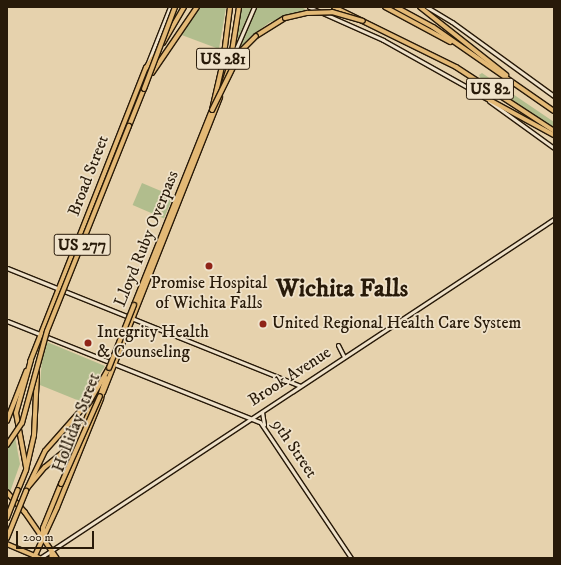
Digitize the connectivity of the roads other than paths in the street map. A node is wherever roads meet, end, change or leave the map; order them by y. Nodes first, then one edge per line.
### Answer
1 (170, 7) edge
2 (175, 7) edge
3 (184, 7) edge
4 (197, 7) edge
5 (230, 7) edge
6 (239, 7) edge
7 (254, 7) edge
8 (309, 7) edge
9 (334, 7) edge
10 (385, 7) edge
11 (396, 7) edge
12 (420, 7) edge
13 (427, 7) edge
14 (363, 21) junction
15 (432, 29) junction
16 (230, 64) junction
17 (146, 68) junction
18 (144, 89) junction
19 (554, 96) edge
20 (484, 97) junction
21 (536, 98) junction
22 (212, 110) junction
23 (554, 111) edge
24 (554, 131) edge
25 (554, 135) edge
26 (554, 148) edge
27 (554, 219) edge
28 (7, 268) edge
29 (59, 289) junction
30 (132, 318) junction
31 (7, 321) edge
32 (41, 335) junction
33 (338, 345) dead end
34 (344, 357) junction
35 (31, 360) junction
36 (38, 364) junction
37 (114, 364) junction
38 (109, 368) junction
39 (300, 386) junction
40 (102, 395) junction
41 (262, 412) junction
42 (252, 418) junction
43 (7, 421) edge
44 (264, 426) junction
45 (7, 445) edge
46 (26, 470) junction
47 (26, 491) junction
48 (7, 492) edge
49 (7, 518) edge
50 (7, 538) edge
51 (43, 538) junction
52 (7, 544) edge
53 (52, 550) junction
54 (35, 557) edge
55 (40, 558) edge
56 (52, 558) edge
57 (57, 558) edge
58 (351, 558) edge

1 - 17 street, Broad Street
2 - 18 highway, US 277, bridge
3 - 17 highway
4 - 18 highway, US 281, bridge
5 - 22 highway, Lloyd Ruby Overpass / US 281, bridge
6 - 16 highway
7 - 16 street, Holliday Street
8 - 20 street
9 - 14 highway, US 82, bridge
10 - 15 highway
11 - 15 highway
12 - 21 highway
13 - 19 street
14 - 22 highway, bridge
14 - 24 highway, US 82
15 - 21 highway, US 82
16 - 30 main road, Holliday Street
17 - 29 main road, Broad Street
18 - 36 highway, US 277, bridge
20 - 25 highway
20 - 26 street
21 - 23 highway, US 82
22 - 38 highway, Lloyd Ruby Overpass, bridge
27 - 34 street, Brook Avenue
28 - 29 street
29 - 30 street
29 - 32 main road, Broad Street
30 - 37 main road, Holliday Street
30 - 39 street
31 - 32 street, 9th Street
32 - 35 main road, Broad Street
32 - 37 street, 9th Street
33 - 34 street
34 - 39 street, Brook Avenue
35 - 43 main road, Broad Street
35 - 46 highway
36 - 45 highway, bridge
36 - 46 highway, US 277, bridge
37 - 40 main road, Holliday Street
37 - 42 street, 9th Street
38 - 47 highway, Lloyd Ruby Overpass
38 - 51 highway, bridge
39 - 41 street, Brook Avenue
40 - 47 highway
40 - 51 main road, Holliday Street
41 - 42 street, Brook Avenue
41 - 44 street
42 - 44 street, 9th Street
42 - 53 street, Brook Avenue
44 - 58 street, 9th Street
46 - 49 highway, bridge
47 - 50 highway, Lloyd Ruby Overpass, bridge
48 - 51 main road
51 - 53 main road
51 - 54 main road, Holliday Street
52 - 54 main road
53 - 55 street, Brook Avenue
53 - 56 main road
53 - 57 main road
54 - 55 main road

